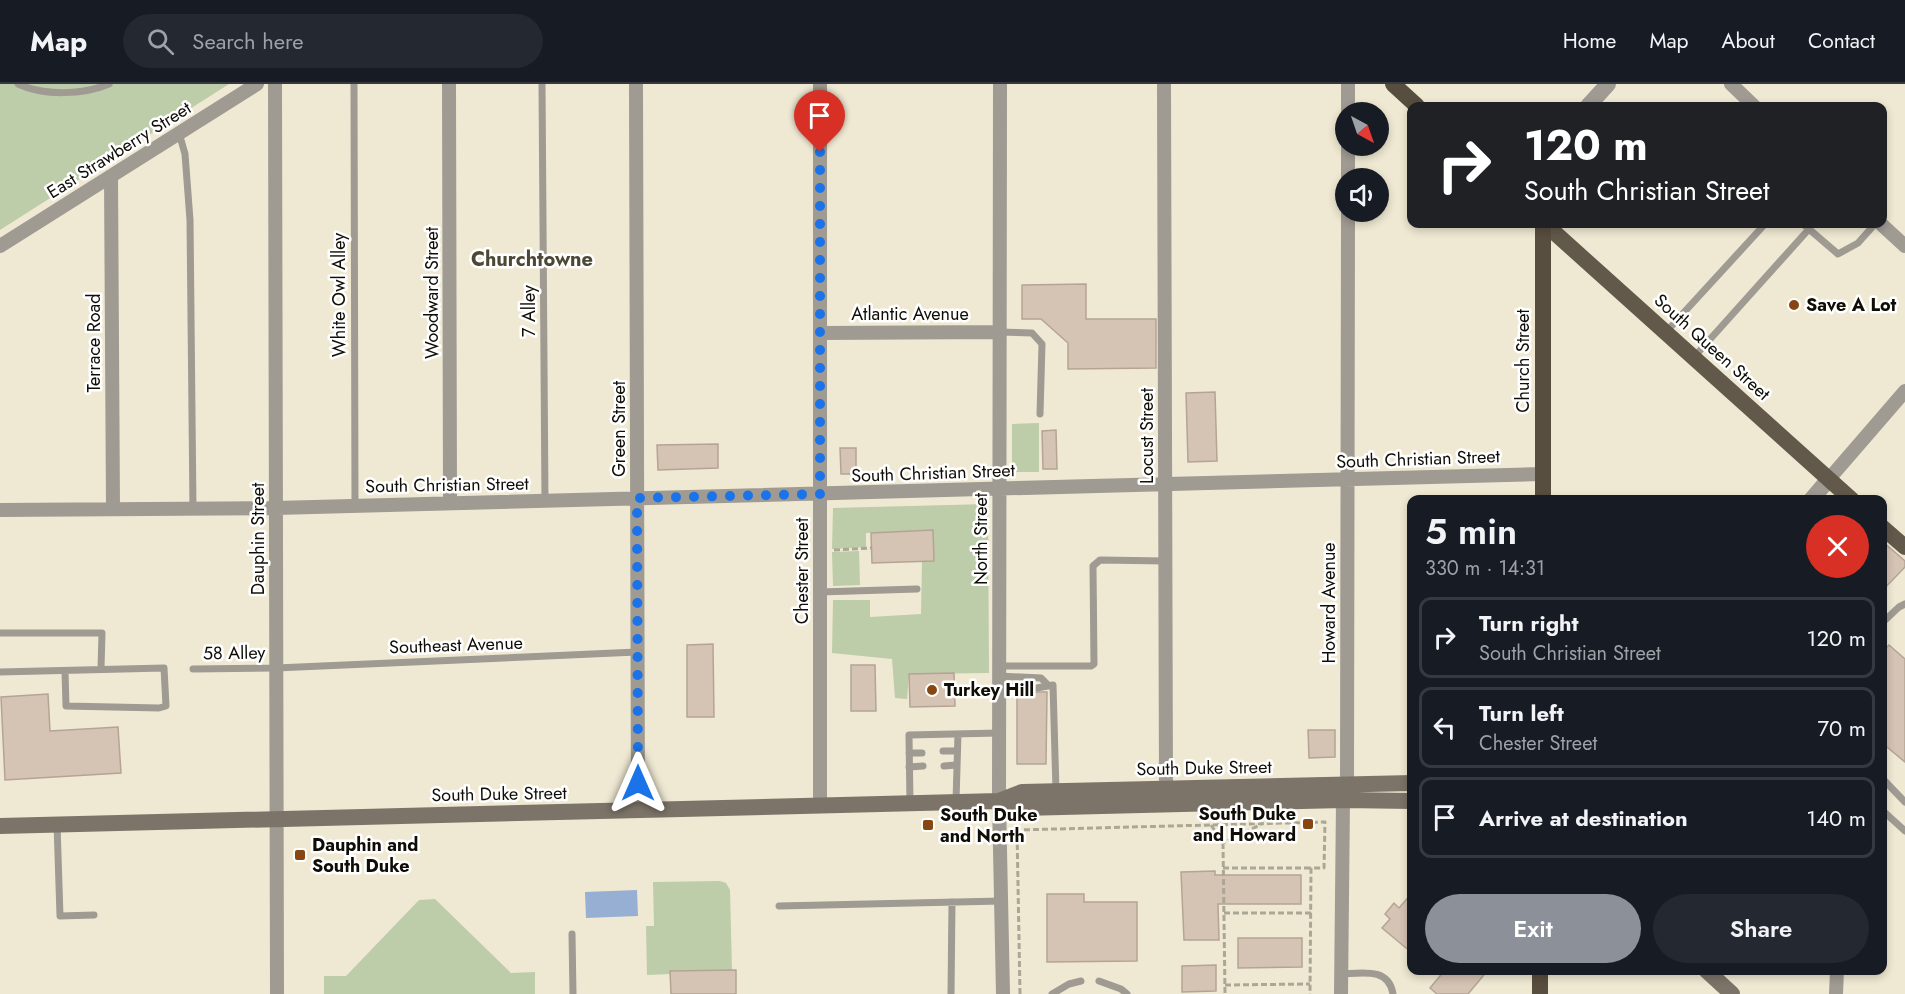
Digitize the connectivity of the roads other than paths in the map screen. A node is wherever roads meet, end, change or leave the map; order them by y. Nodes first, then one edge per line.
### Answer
1 (18, 84) edge
2 (109, 84) edge
3 (257, 84) edge
4 (275, 84) edge
5 (354, 84) edge
6 (449, 84) edge
7 (542, 84) edge
8 (636, 84) edge
9 (820, 84) edge
10 (1000, 84) edge
11 (1164, 84) edge
12 (1348, 84) edge
13 (1393, 84) edge
14 (1608, 84) edge
15 (1731, 84) edge
16 (101, 86) edge
17 (1348, 102) edge
18 (1413, 102) edge
19 (1592, 102) edge
20 (1750, 102) edge
21 (179, 133) junction
22 (111, 176) junction
23 (1348, 222) edge
24 (1544, 228) edge
25 (1549, 228) edge
26 (1761, 228) edge
27 (1871, 228) edge
28 (1885, 228) edge
29 (1809, 229) joint
30 (0, 246) edge
31 (1905, 246) edge
32 (999, 332) junction
33 (1666, 332) junction
34 (820, 333) junction
35 (1694, 357) junction
36 (1905, 391) edge
37 (1040, 414) dead end
38 (1542, 474) junction
39 (1347, 479) junction
40 (1829, 479) junction
41 (1165, 485) junction
42 (999, 488) junction
43 (820, 494) junction
44 (1543, 495) edge
45 (1815, 495) edge
46 (1847, 495) edge
47 (637, 498) junction
48 (545, 501) junction
49 (450, 503) junction
50 (355, 506) junction
51 (276, 508) junction
52 (113, 509) junction
53 (193, 509) junction
54 (0, 510) edge
55 (1887, 531) edge
56 (1905, 547) edge
57 (1166, 561) junction
58 (917, 589) dead end
59 (820, 592) junction
60 (1905, 604) edge
61 (1887, 618) edge
62 (0, 633) edge
63 (637, 652) junction
64 (101, 668) junction
65 (276, 668) junction
66 (193, 669) dead end
67 (65, 671) junction
68 (0, 672) edge
69 (999, 676) junction
70 (1050, 685) junction
71 (1025, 687) dead end
72 (1037, 688) dead end
73 (999, 733) junction
74 (958, 734) junction
75 (943, 751) dead end
76 (957, 751) junction
77 (909, 753) junction
78 (922, 753) dead end
79 (956, 765) junction
80 (923, 766) dead end
81 (944, 766) dead end
82 (909, 767) junction
83 (1407, 783) edge
84 (1887, 783) edge
85 (1347, 784) junction
86 (1166, 788) junction
87 (1056, 791) junction
88 (1342, 800) junction
89 (999, 801) junction
90 (1407, 801) edge
91 (1905, 801) edge
92 (956, 802) junction
93 (910, 803) junction
94 (820, 805) junction
95 (638, 810) junction
96 (1887, 815) edge
97 (277, 819) junction
98 (57, 824) junction
99 (0, 826) edge
100 (1905, 831) edge
101 (1001, 901) junction
102 (952, 902) junction
103 (780, 906) dead end
104 (94, 915) dead end
105 (572, 934) dead end
106 (1341, 974) junction
107 (1540, 975) edge
108 (1711, 975) edge
109 (1838, 975) edge
110 (1081, 981) dead end
111 (1099, 981) dead end
112 (277, 994) edge
113 (573, 994) edge
114 (951, 994) edge
115 (1003, 994) edge
116 (1052, 994) edge
117 (1126, 994) edge
118 (1341, 994) edge
119 (1393, 994) edge
120 (1540, 994) edge
121 (1732, 994) edge
122 (1836, 994) edge

1 - 16 lane
2 - 16 lane
3 - 21 street, East Strawberry Street
4 - 51 street, Dauphin Street
5 - 50 lane, White Owl Alley
6 - 49 street, Woodward Street
7 - 48 lane, 7 Alley
8 - 47 street, Green Street
9 - 34 street, Chester Street
10 - 32 street, North Street
11 - 41 street, Locust Street
12 - 17 street
13 - 18 highway
14 - 19 street
15 - 20 street
21 - 22 street, East Strawberry Street
21 - 53 lane
22 - 30 street, East Strawberry Street
22 - 52 street, Terrace Road
23 - 39 street, Howard Avenue
24 - 38 highway, Church Street
25 - 33 main road, South Queen Street
26 - 33 lane
27 - 29 lane
28 - 31 street
29 - 35 lane
32 - 34 street, Atlantic Avenue
32 - 37 lane
32 - 42 street, North Street
33 - 35 main road, South Queen Street
34 - 43 street, Chester Street
35 - 40 main road, South Queen Street
36 - 40 street
38 - 39 street, South Christian Street
38 - 44 highway, Church Street
39 - 41 street, South Christian Street
39 - 85 street, Howard Avenue
40 - 45 street
40 - 46 main road, South Queen Street
41 - 42 street, South Christian Street
41 - 57 street, Locust Street
42 - 43 street, South Christian Street
42 - 69 street, North Street
43 - 47 street, South Christian Street
43 - 59 street, Chester Street
47 - 48 street, South Christian Street
47 - 63 street, Green Street
48 - 49 street, South Christian Street
49 - 50 street, South Christian Street
50 - 51 street, South Christian Street
51 - 53 street, South Christian Street
51 - 65 street, Dauphin Street
52 - 53 street, South Christian Street
52 - 54 street, South Christian Street
55 - 56 main road
57 - 69 lane
57 - 86 street, Locust Street
58 - 59 lane
59 - 94 street, Chester Street
60 - 61 lane
62 - 64 lane
63 - 65 lane, Southeast Avenue
63 - 95 street, Green Street
64 - 67 lane
64 - 67 lane
65 - 66 lane, 58 Alley
65 - 97 street, Dauphin Street
67 - 68 lane
69 - 70 lane
69 - 71 lane
69 - 73 street, North Street
70 - 72 lane
70 - 87 lane
73 - 74 lane
73 - 89 street, North Street
74 - 76 lane
74 - 77 lane
75 - 76 lane
76 - 79 lane
77 - 78 lane
77 - 82 lane
79 - 81 lane
79 - 92 lane
80 - 82 lane
82 - 93 lane
83 - 85 main road, South Duke Street
84 - 91 lane
85 - 86 main road, South Duke Street
85 - 88 street, Howard Avenue
86 - 87 main road, South Duke Street
87 - 89 main road, South Duke Street
88 - 89 main road, South Duke Street
88 - 90 main road, South Duke Street
88 - 106 street, Howard Avenue
89 - 92 main road, South Duke Street
89 - 101 street, North Street
92 - 93 main road, South Duke Street
93 - 94 main road, South Duke Street
94 - 95 main road, South Duke Street
95 - 97 main road, South Duke Street
96 - 100 lane
97 - 98 main road, South Duke Street
97 - 112 street, Dauphin Street
98 - 99 main road, South Duke Street
98 - 104 lane
101 - 102 lane
101 - 115 street, North Street
102 - 103 lane
102 - 114 lane
105 - 113 lane
106 - 118 street, Howard Avenue
106 - 119 lane
107 - 120 highway
108 - 121 main road
109 - 122 street
110 - 116 lane
111 - 117 lane

